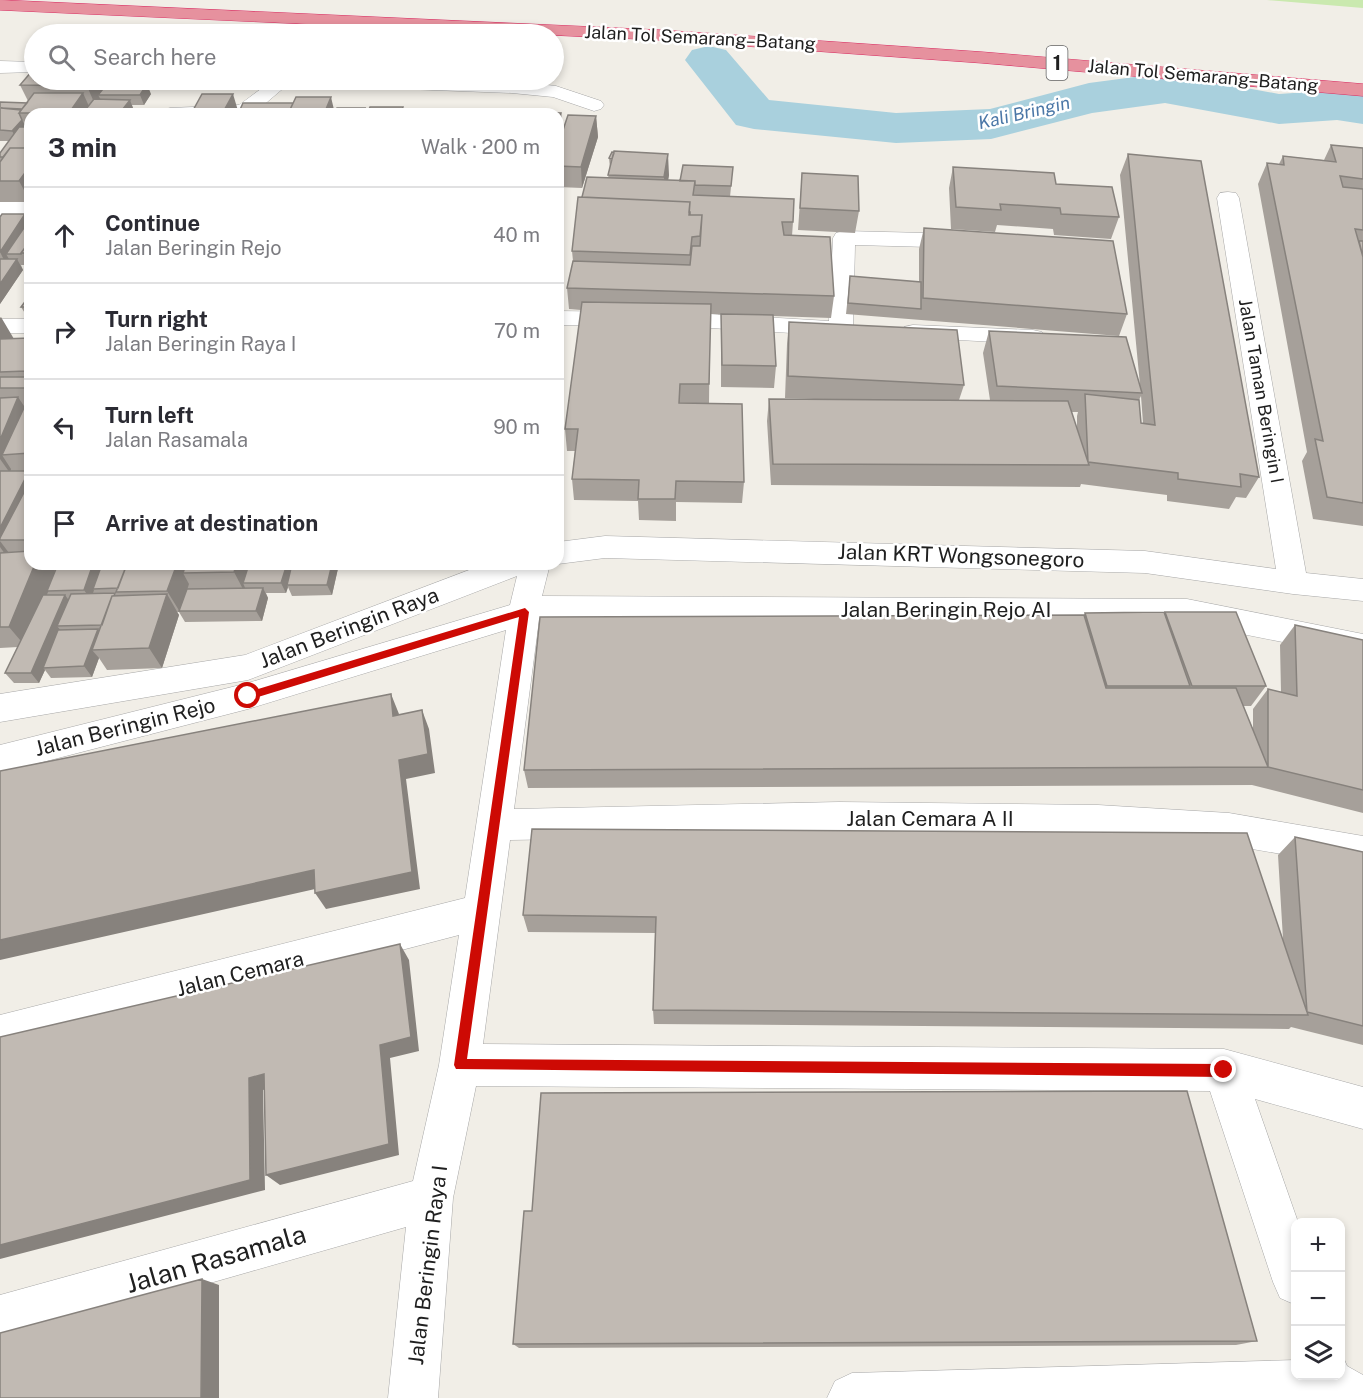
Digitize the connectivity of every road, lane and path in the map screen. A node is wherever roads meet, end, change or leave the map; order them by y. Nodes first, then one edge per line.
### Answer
1 (366, 3) dead end
2 (0, 5) edge
3 (578, 13) dead end
4 (422, 24) edge
5 (564, 30) edge
6 (0, 67) edge
7 (24, 67) edge
8 (271, 90) edge
9 (538, 90) edge
10 (1363, 90) edge
11 (594, 105) dead end
12 (248, 108) edge
13 (1228, 198) dead end
14 (0, 208) edge
15 (24, 208) edge
16 (984, 242) edge
17 (564, 318) edge
18 (0, 326) edge
19 (24, 326) edge
20 (865, 330) junction
21 (1056, 338) edge
22 (564, 552) edge
23 (500, 570) edge
24 (534, 570) edge
25 (1293, 583) junction
26 (1363, 590) edge
27 (525, 610) junction
28 (1363, 646) edge
29 (0, 708) edge
30 (0, 759) edge
31 (495, 825) junction
32 (1363, 852) edge
33 (481, 912) junction
34 (0, 1035) edge
35 (460, 1065) junction
36 (1224, 1070) junction
37 (1363, 1108) edge
38 (431, 1198) junction
39 (1293, 1272) edge
40 (0, 1319) edge
41 (1338, 1385) edge
42 (413, 1398) edge
43 (852, 1398) edge

1 - 3 highway, Jalan Tol Semarang–Batang
2 - 4 highway, Jalan Tol Semarang–Batang / 1
5 - 10 highway, Jalan Tol Semarang–Batang / 1
6 - 7 street
8 - 12 street
9 - 11 street
13 - 25 street, Jalan Taman Beringin I
14 - 15 street
16 - 20 street
17 - 20 street
18 - 19 street
20 - 21 street
22 - 25 street, Jalan KRT Wongsonegoro
23 - 29 street, Jalan Beringin Raya
24 - 27 street, Jalan Beringin Raya I
25 - 26 street, Jalan KRT Wongsonegoro
27 - 28 street, Jalan Beringin Rejo AI
27 - 30 street, Jalan Beringin Rejo
27 - 31 street, Jalan Beringin Raya I
31 - 32 street, Jalan Cemara A II
31 - 33 street, Jalan Beringin Raya I
33 - 34 street, Jalan Cemara
33 - 35 street, Jalan Beringin Raya I
35 - 36 street
35 - 38 street, Jalan Beringin Raya I
36 - 37 street
36 - 39 street
38 - 40 street, Jalan Rasamala
38 - 42 street, Jalan Beringin Raya I
41 - 43 street

